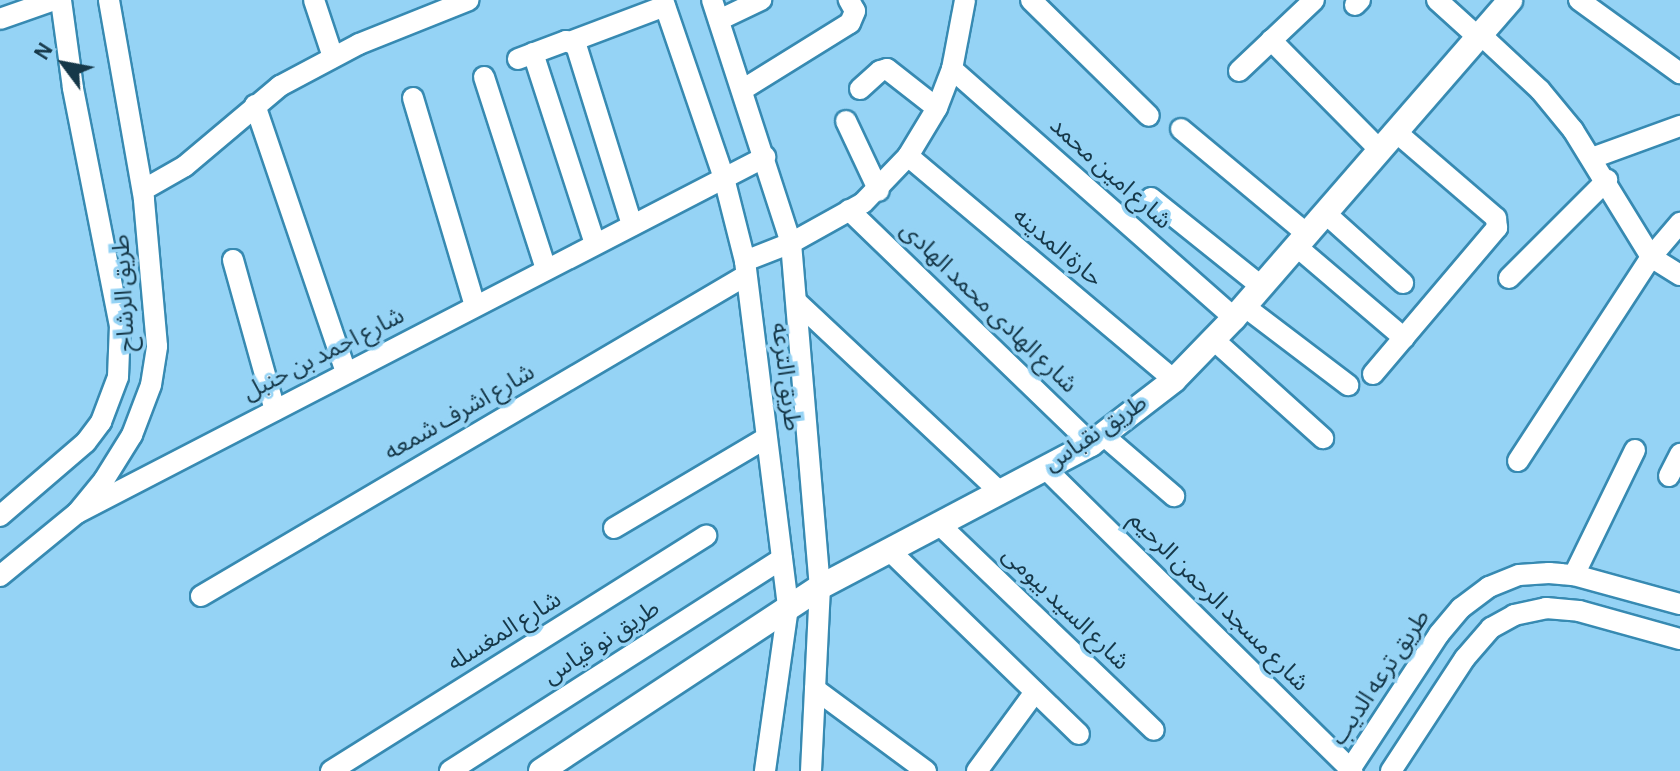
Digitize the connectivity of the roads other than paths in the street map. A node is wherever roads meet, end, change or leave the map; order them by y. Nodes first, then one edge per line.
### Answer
1 (54, 0) edge
2 (61, 0) edge
3 (109, 0) edge
4 (314, 0) edge
5 (469, 0) edge
6 (712, 0) edge
7 (761, 0) edge
8 (849, 0) edge
9 (965, 0) edge
10 (1031, 0) edge
11 (1314, 0) edge
12 (1437, 0) edge
13 (1510, 0) edge
14 (1579, 0) edge
15 (664, 3) edge
16 (0, 19) edge
17 (719, 20) junction
18 (1480, 36) junction
19 (1271, 40) junction
20 (572, 41) junction
21 (333, 57) junction
22 (952, 69) junction
23 (1239, 71) dead end
24 (1680, 73) edge
25 (484, 77) dead end
26 (860, 89) dead end
27 (742, 90) junction
28 (413, 98) dead end
29 (255, 105) junction
30 (937, 108) junction
31 (1149, 116) dead end
32 (846, 121) dead end
33 (1680, 126) edge
34 (1181, 129) dead end
35 (1388, 141) junction
36 (908, 156) junction
37 (765, 157) junction
38 (1592, 158) junction
39 (724, 178) junction
40 (1607, 180) junction
41 (143, 190) junction
42 (879, 191) junction
43 (1151, 198) dead end
44 (849, 210) junction
45 (1325, 213) junction
46 (1680, 223) edge
47 (632, 225) junction
48 (1301, 240) junction
49 (791, 243) junction
50 (595, 244) junction
51 (1651, 257) junction
52 (233, 260) dead end
53 (745, 268) junction
54 (546, 269) junction
55 (1680, 275) edge
56 (1509, 278) dead end
57 (1403, 283) dead end
58 (1261, 286) junction
59 (798, 303) junction
60 (475, 306) junction
61 (1239, 312) junction
62 (1404, 338) junction
63 (1214, 340) junction
64 (346, 373) junction
65 (1373, 374) dead end
66 (1174, 380) junction
67 (1348, 385) dead end
68 (275, 410) junction
69 (766, 438) junction
70 (1323, 438) dead end
71 (1097, 440) junction
72 (1635, 450) dead end
73 (1680, 454) edge
74 (1518, 461) dead end
75 (1047, 470) junction
76 (1669, 476) dead end
77 (1000, 492) junction
78 (1174, 496) dead end
79 (77, 513) junction
80 (0, 516) edge
81 (940, 525) junction
82 (614, 528) dead end
83 (706, 536) dead end
84 (890, 551) junction
85 (782, 559) junction
86 (1574, 575) junction
87 (0, 576) edge
88 (820, 587) junction
89 (201, 596) dead end
90 (1679, 601) edge
91 (788, 607) junction
92 (1680, 639) edge
93 (815, 689) junction
94 (1035, 692) junction
95 (1154, 730) dead end
96 (1079, 734) dead end
97 (813, 770) edge
98 (1350, 770) edge
99 (331, 771) edge
100 (450, 771) edge
101 (541, 771) edge
102 (765, 771) edge
103 (926, 771) edge
104 (977, 771) edge
105 (1391, 771) edge

1 - 16 street
2 - 80 street
3 - 41 street, طريق الرشاح
4 - 21 street
5 - 21 street
6 - 17 street, طريق الترعه
7 - 17 street
8 - 27 street
9 - 22 street, شارع اشرف شمعه
10 - 31 street
11 - 19 street
12 - 18 street
13 - 18 street, طريق نقباس
14 - 24 street
15 - 20 street
15 - 39 street, طريق الترعه
17 - 27 street, طريق الترعه
18 - 35 street, طريق نقباس
18 - 38 street
19 - 23 street
19 - 35 street
20 - 47 street
20 - 50 street
21 - 29 street
22 - 30 street, شارع اشرف شمعه
22 - 61 street, شارع امين محمد
25 - 54 street
26 - 30 street
27 - 37 street, طريق الترعه
28 - 60 street
29 - 41 street
29 - 64 street
30 - 36 street, شارع اشرف شمعه
32 - 42 street
33 - 38 street
34 - 48 street
35 - 45 street, طريق نقباس
35 - 62 street
36 - 42 street, شارع اشرف شمعه
36 - 66 street, حارة المدينه
37 - 39 street, شارع احمد بن حنبل
37 - 49 street, طريق الترعه
38 - 40 street
39 - 47 street, شارع احمد بن حنبل
39 - 53 street, طريق الترعه
40 - 51 street
40 - 56 street
41 - 79 street, طريق الرشاح
42 - 44 street, شارع اشرف شمعه
43 - 58 street
44 - 49 street, شارع اشرف شمعه
44 - 71 street, شارع الهادى محمد الهادى
45 - 48 street, طريق نقباس
45 - 57 street
46 - 51 street
47 - 50 street, شارع احمد بن حنبل
48 - 58 street, طريق نقباس
48 - 62 street
49 - 53 street, شارع اشرف شمعه
49 - 59 street, طريق الترعه
50 - 54 street, شارع احمد بن حنبل
51 - 55 street
51 - 74 street
52 - 68 street
53 - 69 street, طريق الترعه
53 - 89 street, شارع اشرف شمعه
54 - 60 street, شارع احمد بن حنبل
58 - 61 street, طريق نقباس
59 - 77 street
59 - 88 street, طريق الترعه
60 - 64 street, شارع احمد بن حنبل
61 - 63 street, طريق نقباس
61 - 67 street, شارع امين محمد
62 - 65 street
63 - 66 street, طريق نقباس
63 - 70 street
64 - 68 street, شارع احمد بن حنبل
66 - 71 street, طريق نقباس
68 - 79 street, شارع احمد بن حنبل
69 - 82 street
69 - 85 street, طريق الترعه
71 - 75 street, طريق نقباس
71 - 78 street, شارع الهادى محمد الهادى
72 - 86 street
73 - 76 street
75 - 77 street, طريق نقباس
75 - 98 street, شارع مسجد الرحمن الرحيم
77 - 81 street, طريق نقباس
79 - 87 street, طريق الرشاح
81 - 84 street, طريق نقباس
81 - 95 street, شارع السيد بيومى
83 - 99 street, شارع المغسله
84 - 88 street, طريق نقباس
84 - 94 street
85 - 91 street, طريق الترعه
85 - 100 street, طريق نو قياس
86 - 90 street, طريق ترعه الديب
86 - 98 street, طريق ترعه الديب
88 - 91 street, طريق نقباس
88 - 93 street, طريق الترعه
91 - 101 street, طريق نقباس
91 - 102 street, طريق الترعه
92 - 105 street
93 - 97 street, طريق الترعه
93 - 103 street
94 - 96 street
94 - 104 street

